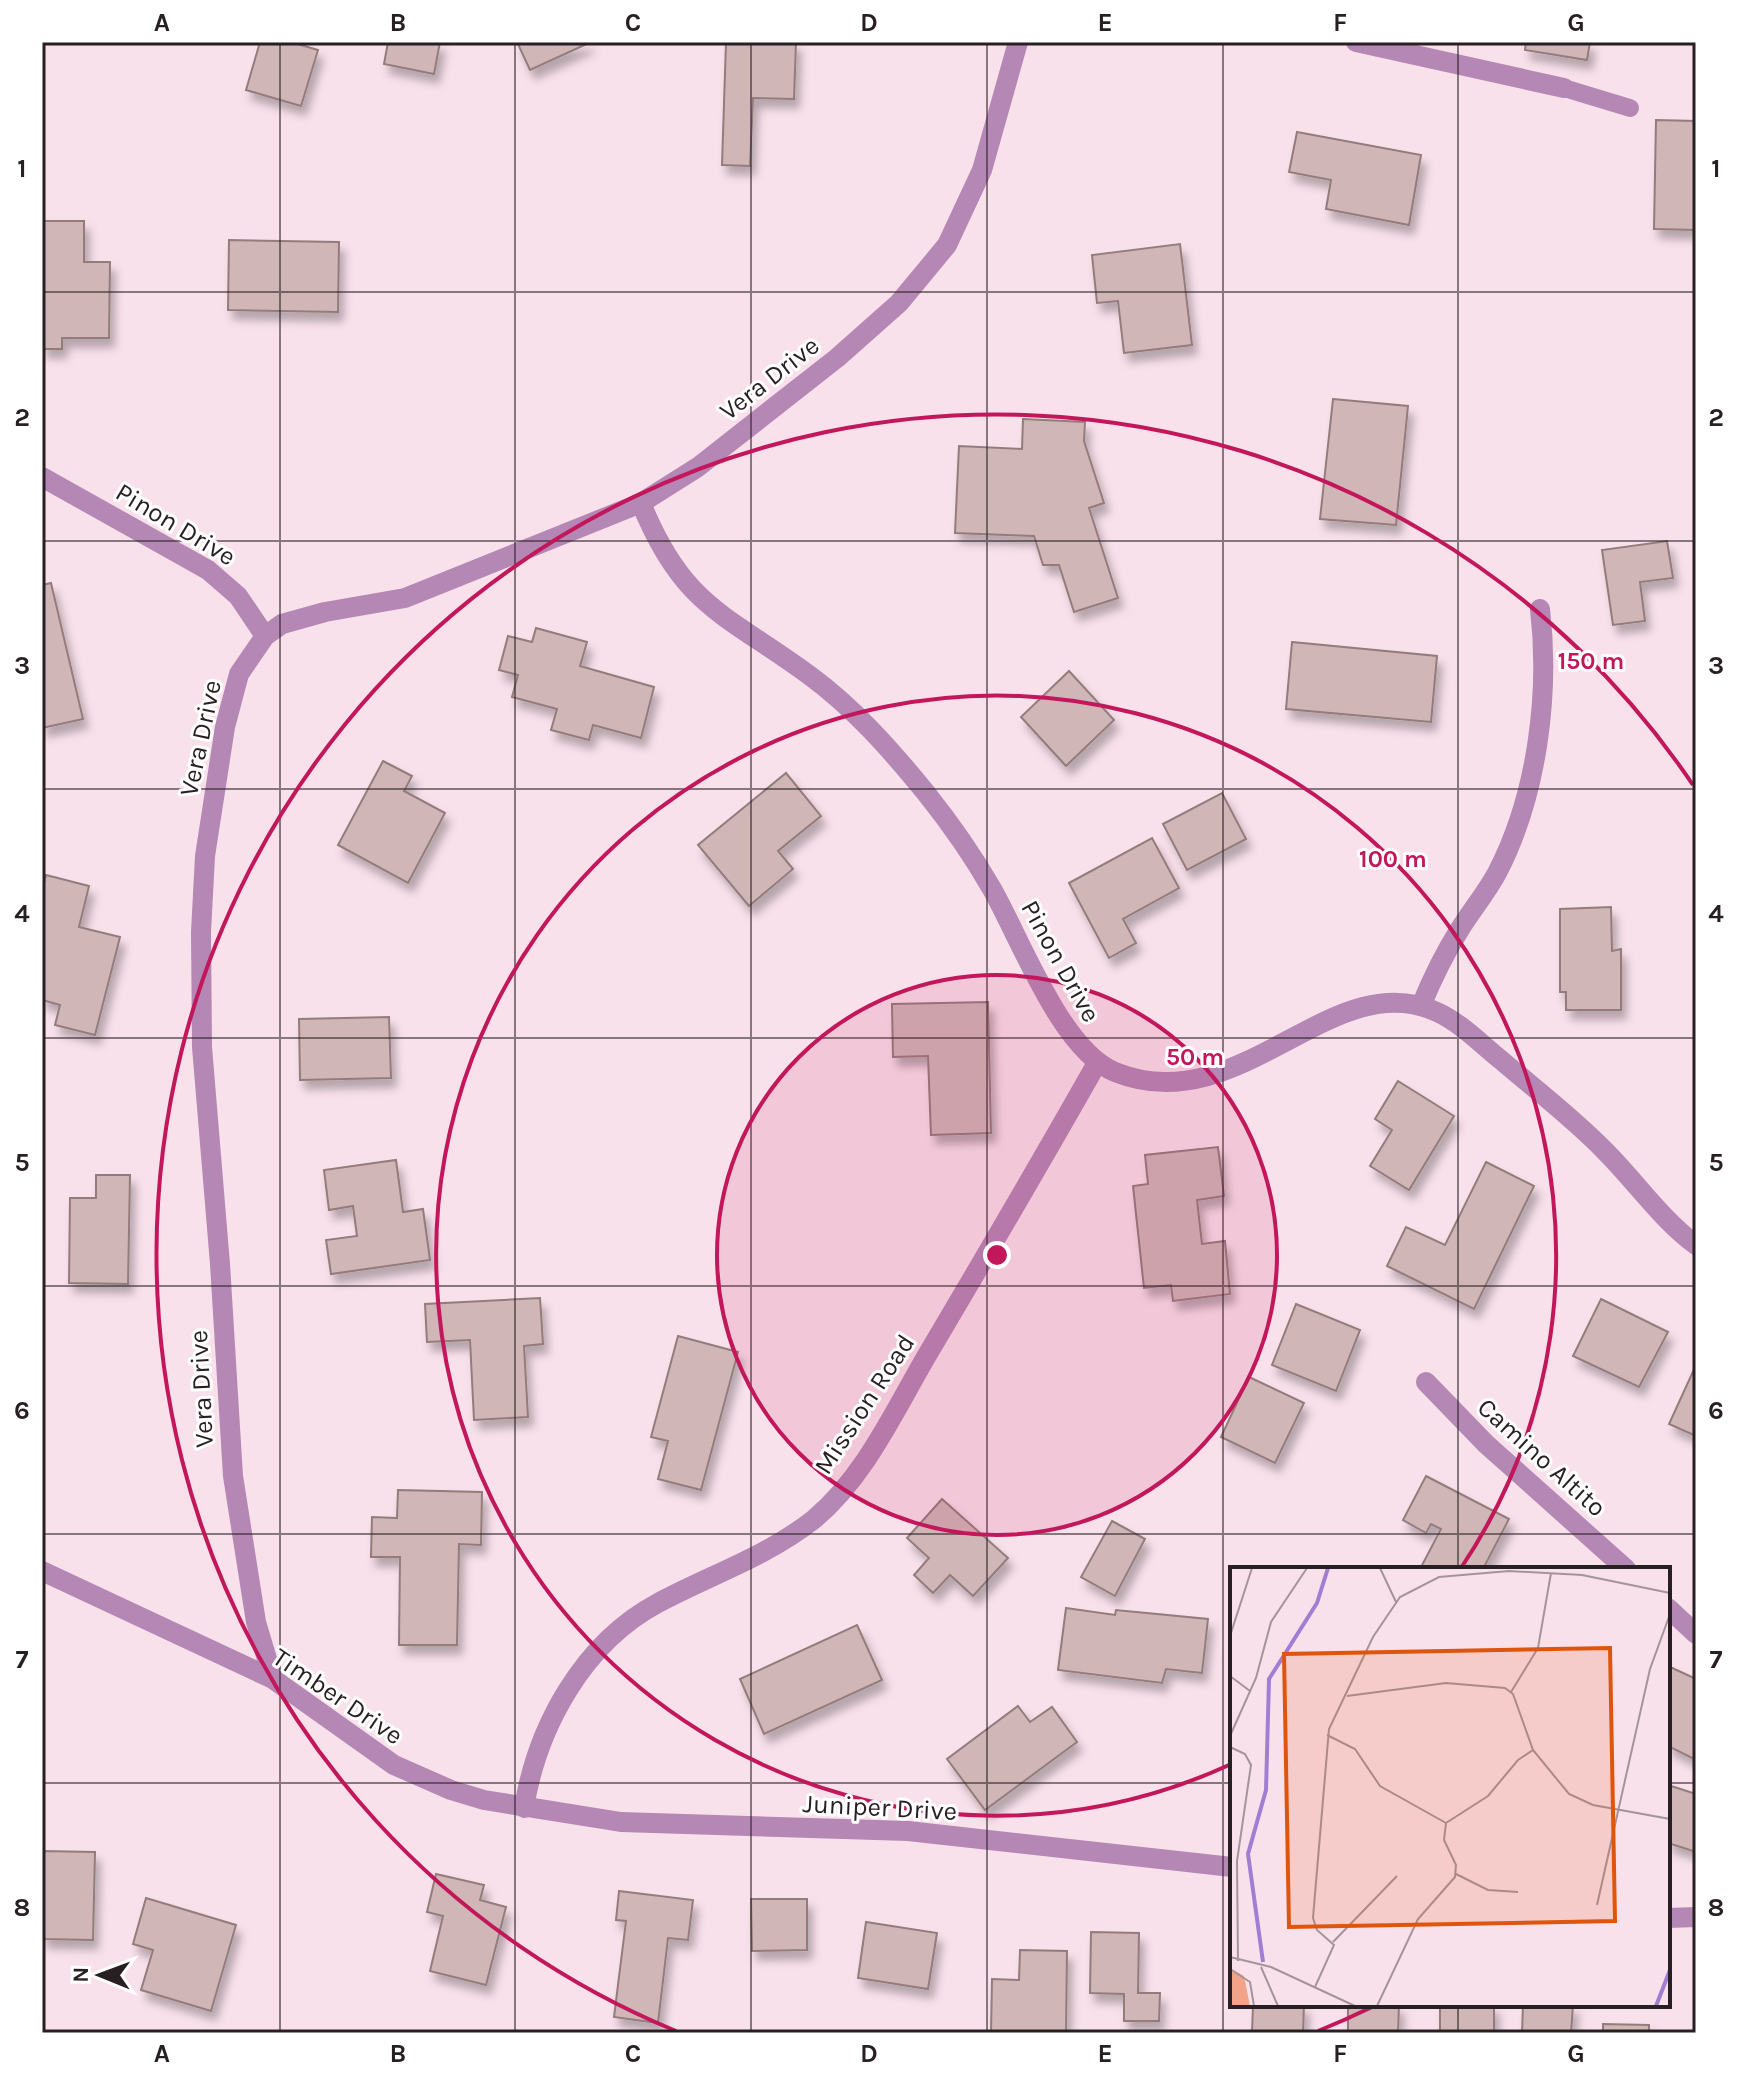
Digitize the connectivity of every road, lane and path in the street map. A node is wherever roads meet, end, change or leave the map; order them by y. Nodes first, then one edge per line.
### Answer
1 (1018, 42) edge
2 (1356, 42) edge
3 (1564, 88) joint
4 (1630, 108) dead end
5 (42, 477) edge
6 (641, 503) junction
7 (1540, 609) dead end
8 (265, 636) junction
9 (1421, 1006) junction
10 (1097, 1063) junction
11 (1696, 1245) edge
12 (1426, 1382) dead end
13 (1624, 1567) edge
14 (42, 1571) edge
15 (1670, 1610) edge
16 (1696, 1634) edge
17 (273, 1679) junction
18 (524, 1808) junction
19 (1230, 1867) edge
20 (1696, 1917) edge
21 (1670, 1918) edge

1 - 6 street, Vera Drive
2 - 3 street
3 - 4 lane
5 - 8 street, Pinon Drive
6 - 8 street, Vera Drive
6 - 10 street, Pinon Drive
7 - 9 street
8 - 17 street, Vera Drive
9 - 10 street, Pinon Drive
9 - 11 street, Pinon Drive
10 - 18 street, Mission Road
12 - 13 street, Camino Altito
14 - 17 street, Timber Drive
15 - 16 street
17 - 18 street, Timber Drive
18 - 19 street, Juniper Drive
20 - 21 street

